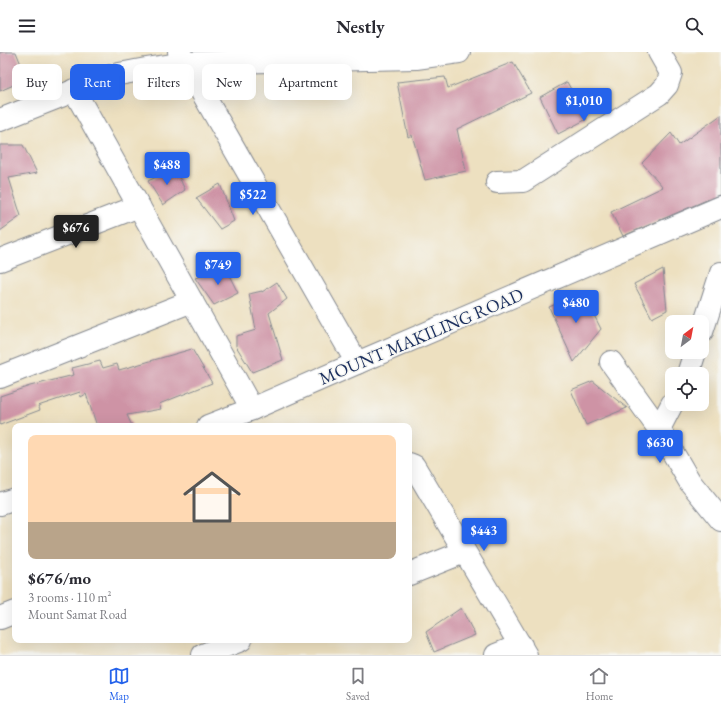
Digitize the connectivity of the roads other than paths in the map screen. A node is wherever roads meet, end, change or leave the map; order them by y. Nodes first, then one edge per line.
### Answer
1 (459, 52) edge
2 (659, 52) edge
3 (182, 57) edge
4 (125, 73) edge
5 (70, 92) edge
6 (80, 100) edge
7 (0, 120) edge
8 (497, 182) dead end
9 (139, 206) junction
10 (721, 207) edge
11 (0, 260) edge
12 (721, 272) edge
13 (192, 301) junction
14 (707, 315) edge
15 (611, 362) dead end
16 (357, 363) junction
17 (0, 378) edge
18 (252, 410) junction
19 (668, 411) edge
20 (216, 423) edge
21 (659, 429) junction
22 (412, 465) edge
23 (12, 500) edge
24 (0, 504) edge
25 (721, 520) edge
26 (464, 552) junction
27 (412, 573) edge
28 (12, 613) edge
29 (0, 618) edge
30 (233, 643) edge
31 (524, 650) edge
32 (203, 655) edge
33 (496, 655) edge

1 - 3 street
2 - 8 street
3 - 4 street
3 - 16 street
5 - 7 street
6 - 9 street
9 - 11 street
9 - 13 street
10 - 16 street, MOUNT MAKILING ROAD
12 - 14 street
13 - 17 street
13 - 18 street
15 - 21 street
16 - 18 street, MOUNT MAKILING ROAD
18 - 20 street, MOUNT MAKILING ROAD
19 - 21 street
21 - 25 street
22 - 26 street
23 - 24 street
26 - 27 street
26 - 31 street
28 - 29 street
30 - 32 street
31 - 33 street

